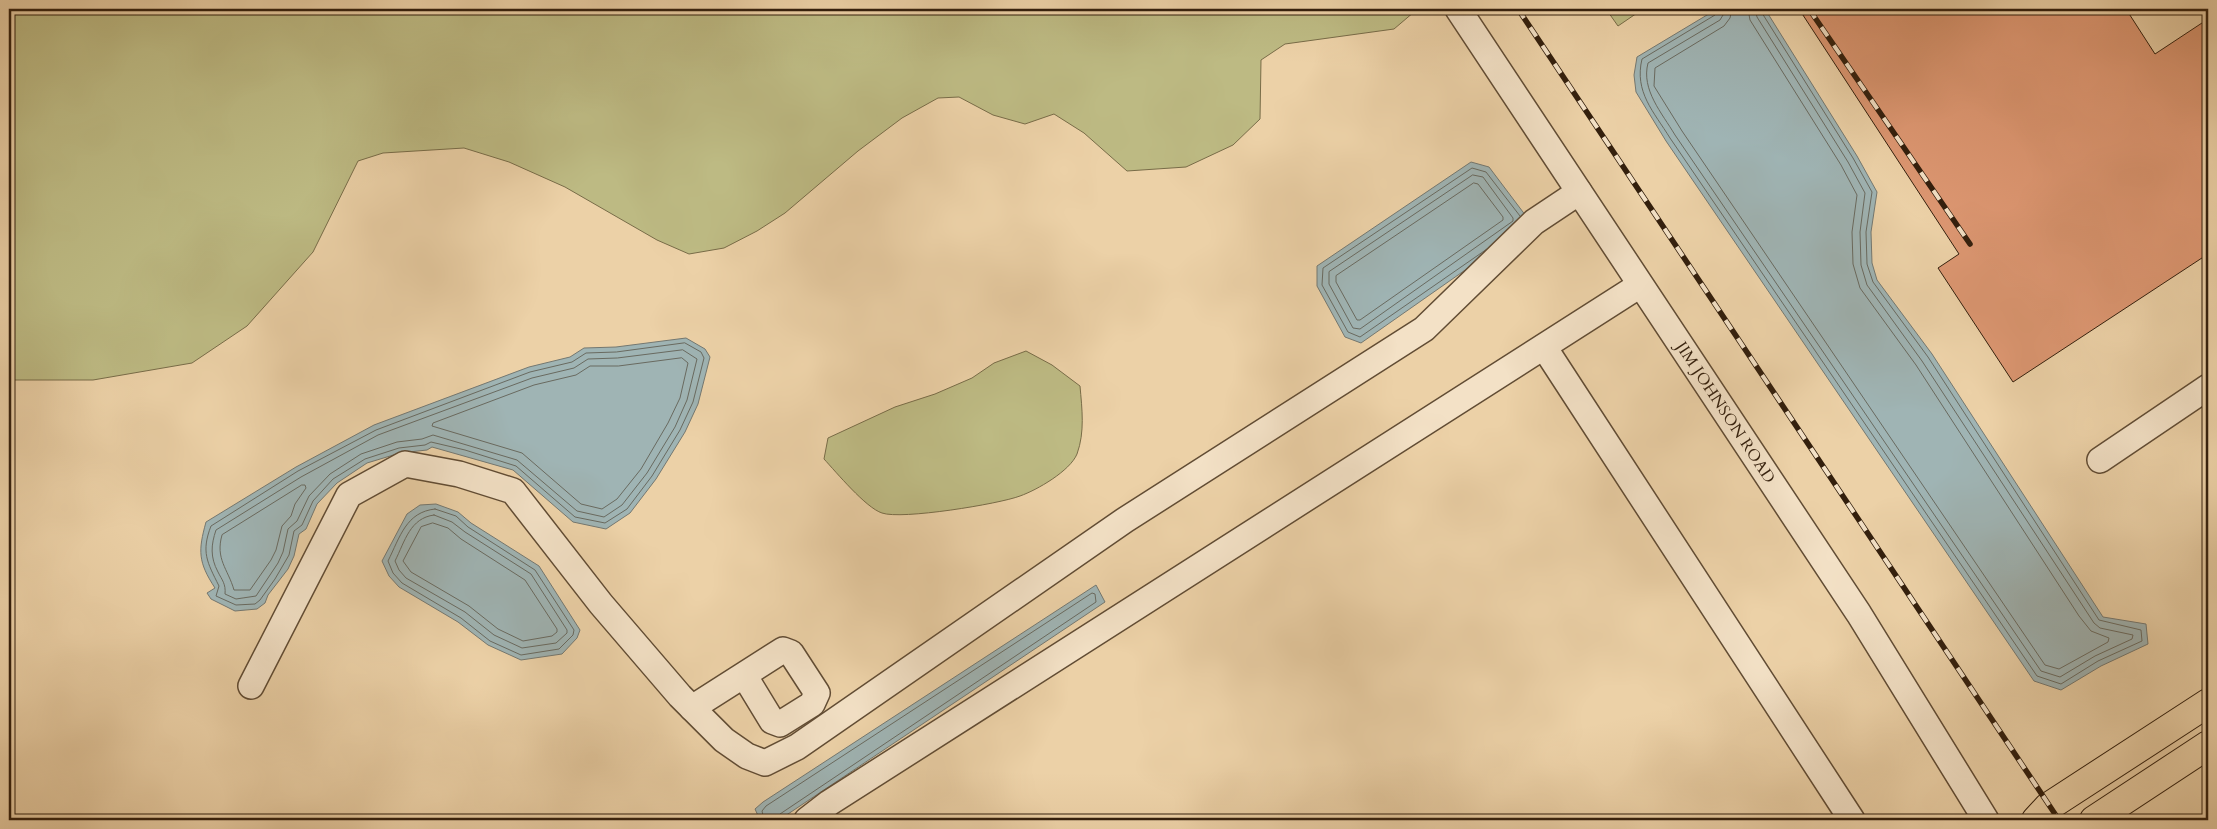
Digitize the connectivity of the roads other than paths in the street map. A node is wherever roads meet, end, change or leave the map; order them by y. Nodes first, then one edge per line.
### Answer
1 (1458, 9) edge
2 (1579, 192) junction
3 (1640, 285) junction
4 (1544, 347) junction
5 (2208, 387) edge
6 (2100, 460) dead end
7 (744, 675) dead end
8 (252, 686) dead end
9 (2208, 703) edge
10 (692, 708) junction
11 (2208, 746) edge
12 (807, 820) edge
13 (1852, 820) edge
14 (1986, 820) edge
15 (2036, 820) edge
16 (2094, 820) edge

1 - 2 street, JIM JOHNSON ROAD
2 - 3 street, JIM JOHNSON ROAD
2 - 10 street
3 - 4 street
3 - 14 street, JIM JOHNSON ROAD
4 - 12 street
4 - 13 street
5 - 6 street
7 - 10 street
8 - 10 street
9 - 15 main road
11 - 16 main road

